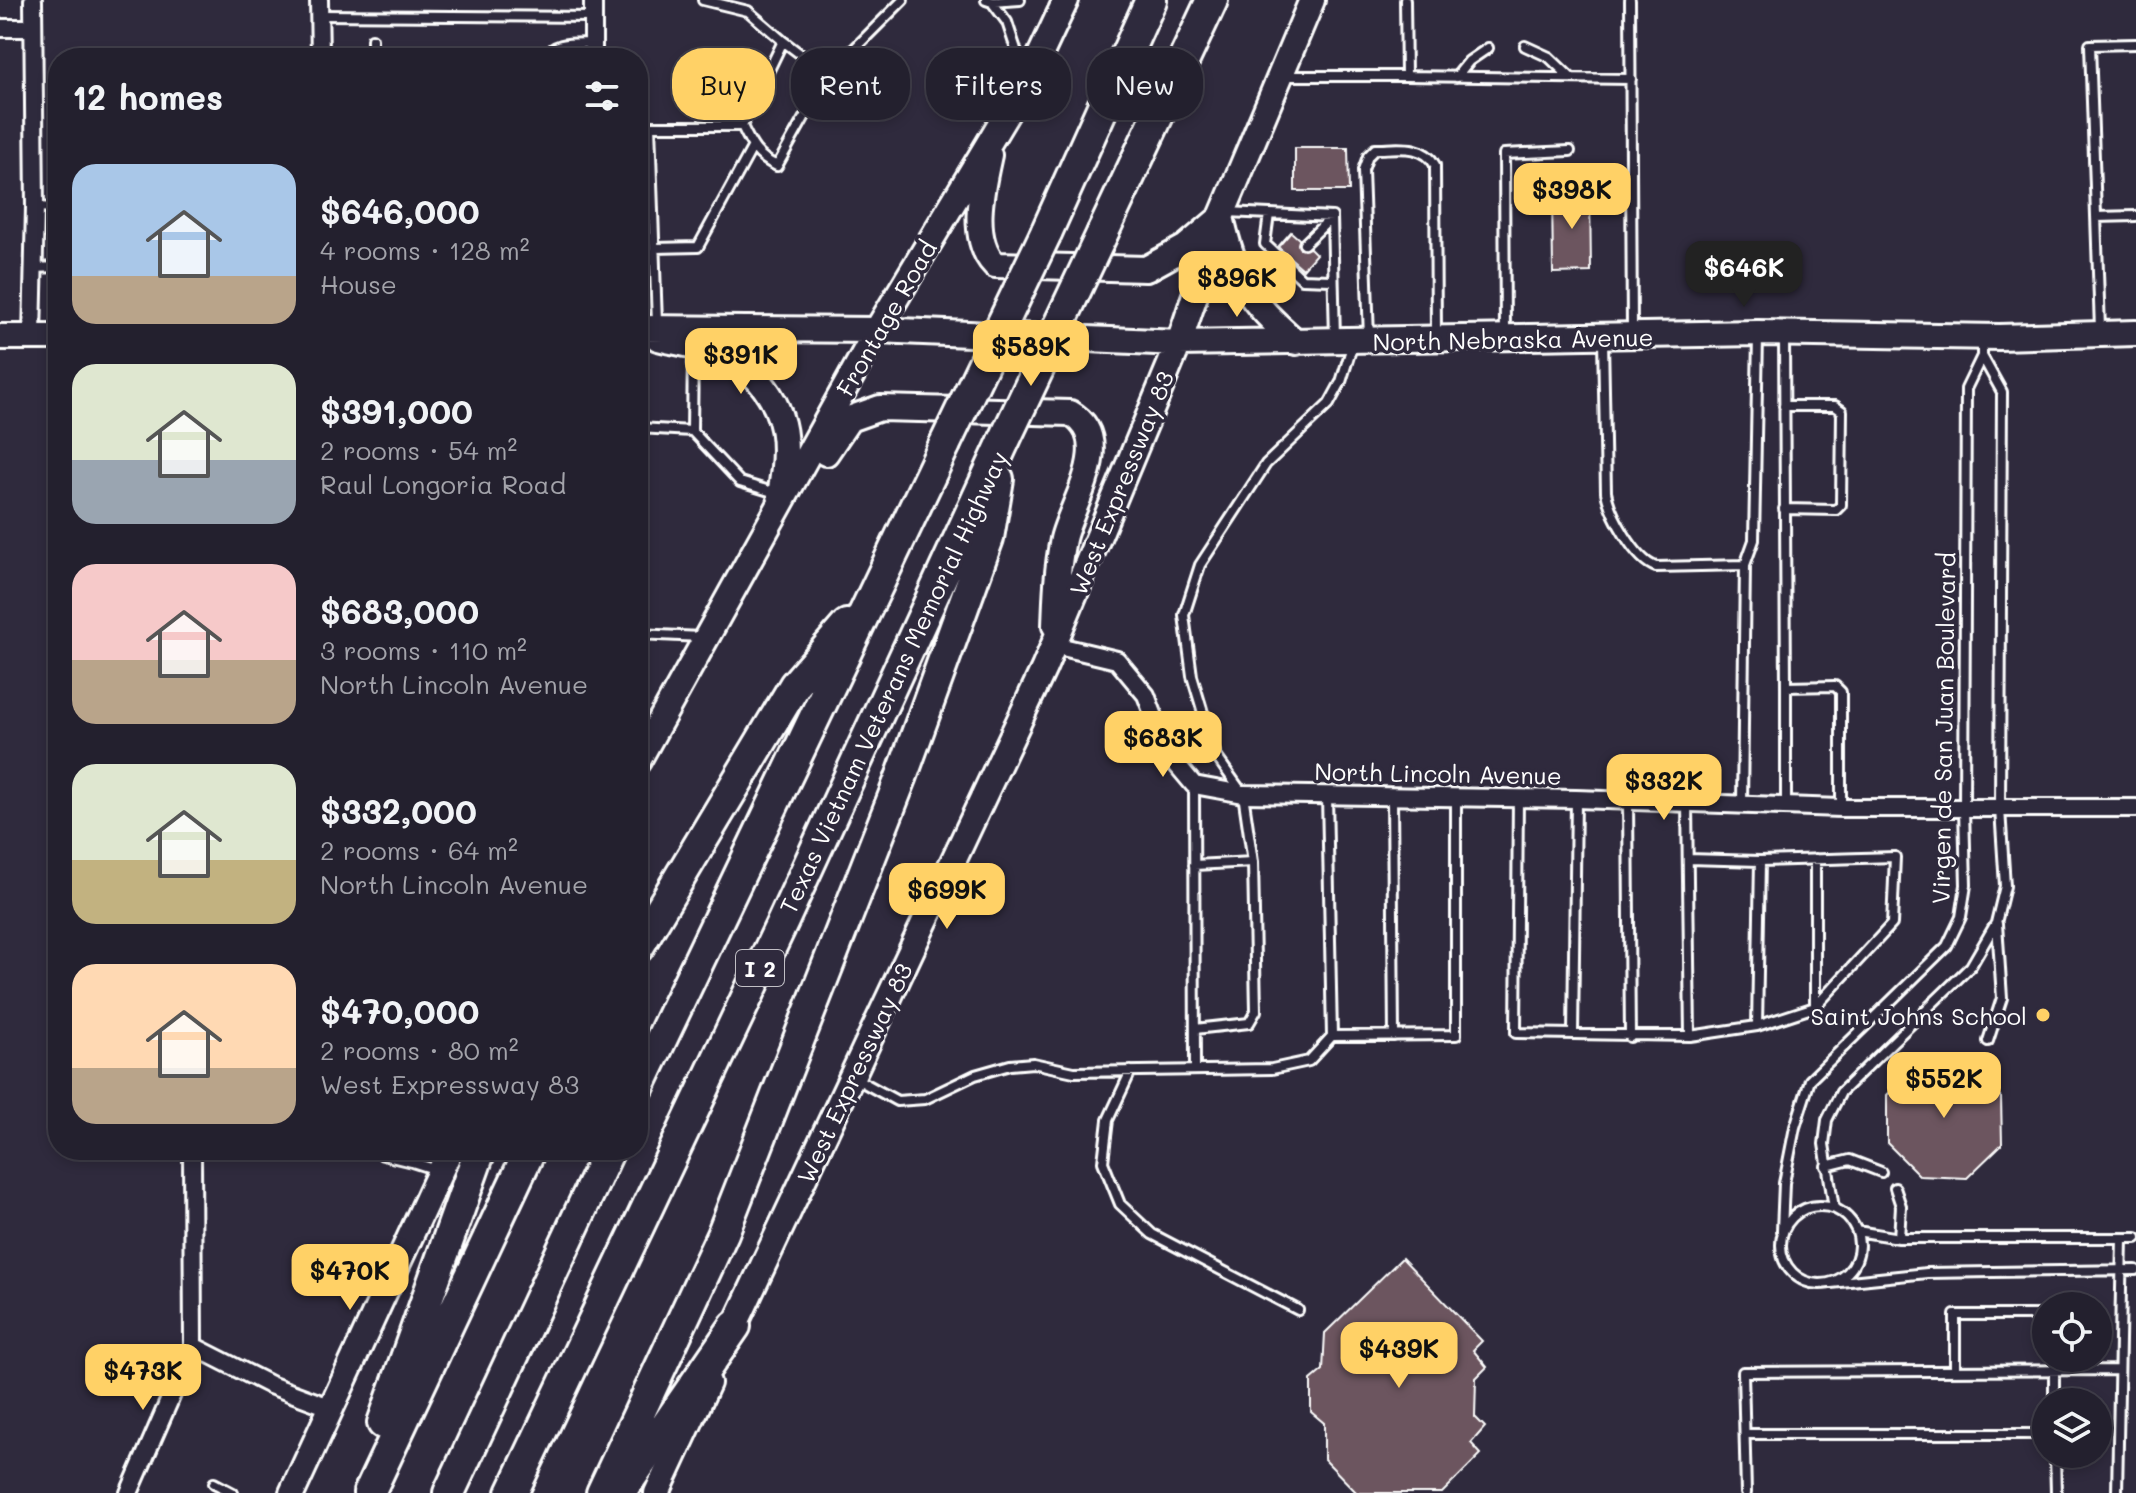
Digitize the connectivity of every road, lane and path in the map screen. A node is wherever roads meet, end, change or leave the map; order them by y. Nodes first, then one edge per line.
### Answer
1 (33, 0) edge
2 (602, 0) edge
3 (703, 0) edge
4 (903, 0) edge
5 (1020, 0) edge
6 (1066, 0) edge
7 (1151, 0) edge
8 (1214, 0) edge
9 (1312, 0) edge
10 (1405, 0) edge
11 (1630, 0) edge
12 (989, 1) edge
13 (593, 6) edge
14 (319, 8) edge
15 (0, 28) edge
16 (33, 28) junction
17 (372, 39) dead end
18 (783, 41) junction
19 (2136, 44) edge
20 (1525, 46) dead end
21 (320, 48) edge
22 (372, 48) edge
23 (554, 48) edge
24 (579, 48) edge
25 (593, 48) edge
26 (792, 48) edge
27 (855, 48) edge
28 (1016, 48) edge
29 (1042, 48) edge
30 (1488, 48) dead end
31 (1280, 76) junction
32 (1406, 76) junction
33 (1456, 77) junction
34 (1571, 78) junction
35 (1631, 79) junction
36 (803, 120) edge
37 (1002, 120) edge
38 (650, 126) joint
39 (742, 126) junction
40 (993, 135) junction
41 (752, 148) junction
42 (1570, 151) dead end
43 (35, 207) junction
44 (48, 208) edge
45 (1222, 214) junction
46 (1269, 214) junction
47 (2136, 216) edge
48 (1332, 217) junction
49 (2096, 217) junction
50 (1304, 244) dead end
51 (655, 248) junction
52 (48, 267) edge
53 (34, 268) junction
54 (1331, 280) junction
55 (648, 300) edge
56 (648, 330) edge
57 (877, 330) junction
58 (648, 331) edge
59 (1758, 333) junction
60 (1784, 333) junction
61 (2136, 333) edge
62 (2100, 334) junction
63 (1632, 336) junction
64 (0, 337) edge
65 (32, 337) junction
66 (48, 337) edge
67 (1603, 337) junction
68 (1505, 339) junction
69 (1436, 340) junction
70 (1296, 342) junction
71 (1353, 342) junction
72 (1179, 343) junction
73 (1982, 346) junction
74 (693, 347) junction
75 (1784, 406) junction
76 (648, 429) edge
77 (692, 431) junction
78 (1004, 441) junction
79 (778, 504) junction
80 (1784, 509) junction
81 (1745, 565) junction
82 (872, 597) junction
83 (648, 634) edge
84 (708, 637) junction
85 (1054, 645) junction
86 (1786, 687) junction
87 (648, 743) edge
88 (1194, 785) junction
89 (1243, 794) junction
90 (1327, 796) junction
91 (1392, 797) junction
92 (1456, 798) junction
93 (1518, 798) junction
94 (1576, 799) junction
95 (1628, 801) junction
96 (1687, 803) junction
97 (1742, 806) junction
98 (1786, 807) junction
99 (1841, 808) junction
100 (2136, 808) edge
101 (1964, 809) junction
102 (2000, 809) junction
103 (1688, 859) junction
104 (1815, 859) junction
105 (1760, 861) junction
106 (1253, 862) junction
107 (1194, 865) junction
108 (1996, 923) junction
109 (648, 930) edge
110 (1815, 1007) junction
111 (1757, 1026) junction
112 (1195, 1029) junction
113 (1573, 1034) junction
114 (1332, 1036) junction
115 (1394, 1036) junction
116 (1690, 1036) junction
117 (1630, 1037) junction
118 (1988, 1041) dead end
119 (648, 1067) edge
120 (1195, 1070) junction
121 (1131, 1071) junction
122 (852, 1076) junction
123 (192, 1160) edge
124 (404, 1160) edge
125 (477, 1160) edge
126 (525, 1160) edge
127 (604, 1160) edge
128 (445, 1161) edge
129 (412, 1162) joint
130 (1826, 1166) junction
131 (1881, 1172) dead end
132 (1895, 1188) dead end
133 (1834, 1208) junction
134 (1782, 1231) junction
135 (1857, 1231) junction
136 (1899, 1238) junction
137 (2122, 1238) junction
138 (2136, 1238) edge
139 (2122, 1270) junction
140 (2136, 1270) edge
141 (1831, 1283) junction
142 (1298, 1310) dead end
143 (2032, 1315) edge
144 (735, 1326) junction
145 (193, 1346) junction
146 (1955, 1370) junction
147 (2032, 1370) edge
148 (2112, 1370) edge
149 (2119, 1370) junction
150 (332, 1408) junction
151 (1747, 1434) junction
152 (2032, 1434) edge
153 (2055, 1468) edge
154 (214, 1483) dead end
155 (129, 1493) edge
156 (233, 1493) edge
157 (292, 1493) edge
158 (360, 1493) edge
159 (369, 1493) edge
160 (449, 1493) edge
161 (512, 1493) edge
162 (602, 1493) edge
163 (620, 1493) edge
164 (657, 1493) edge
165 (1746, 1493) edge
166 (2056, 1493) edge
167 (2117, 1493) edge

1 - 16 street
2 - 13 lane
3 - 18 lane
4 - 27 lane
5 - 12 lane
6 - 29 main road, Frontage Road
7 - 82 highway, I 2, bridge
8 - 78 highway, Texas Vietnam Veterans Memorial Highway / I 2, bridge
9 - 31 main road, West Expressway 83
10 - 32 lane
11 - 35 lane
12 - 28 lane
13 - 14 lane
13 - 25 street
14 - 21 street
15 - 16 street
16 - 43 street
17 - 22 lane
18 - 26 lane
18 - 39 lane
19 - 49 lane
20 - 34 lane
23 - 24 lane
30 - 33 lane
31 - 32 lane
31 - 45 main road, West Expressway 83
32 - 33 lane
33 - 34 lane
34 - 35 lane
35 - 63 lane
36 - 41 lane
37 - 40 main road, Frontage Road
38 - 39 lane
38 - 51 lane
39 - 41 lane
40 - 45 main road
40 - 57 main road, Frontage Road
41 - 51 lane
42 - 68 lane
43 - 44 lane
43 - 53 street
45 - 46 lane
45 - 70 main road
45 - 72 main road, West Expressway 83
46 - 48 lane
46 - 54 lane
47 - 49 lane
48 - 50 lane
48 - 54 lane
49 - 62 lane
51 - 55 lane
52 - 53 lane
53 - 65 street
54 - 71 lane
56 - 57 main road, North Nebraska Avenue
57 - 72 main road, North Nebraska Avenue
57 - 79 main road, Frontage Road
58 - 74 main road
59 - 60 main road, North Nebraska Avenue
59 - 63 main road, North Nebraska Avenue
59 - 81 lane
60 - 73 main road, North Nebraska Avenue
60 - 75 lane
61 - 62 main road, North Nebraska Avenue
62 - 73 main road, North Nebraska Avenue
63 - 67 main road, North Nebraska Avenue
64 - 65 main road
65 - 66 main road
67 - 68 main road, North Nebraska Avenue
67 - 81 lane
68 - 69 main road, North Nebraska Avenue
69 - 71 main road, North Nebraska Avenue
69 - 71 lane
70 - 71 main road, North Nebraska Avenue
70 - 72 main road, North Nebraska Avenue
71 - 89 lane
72 - 85 main road, West Expressway 83
73 - 101 lane, Virgen de San Juan Boulevard
73 - 102 lane
74 - 77 lane
74 - 79 main road
75 - 80 lane
75 - 80 lane
76 - 77 lane
77 - 79 lane
78 - 161 highway, Texas Vietnam Veterans Memorial Highway / I 2
78 - 162 highway
79 - 84 main road, Frontage Road
79 - 85 main road
80 - 86 lane
81 - 97 lane
82 - 109 highway
82 - 119 highway, I 2
83 - 84 lane
84 - 87 main road
85 - 88 street
85 - 122 main road, West Expressway 83
86 - 98 lane
86 - 99 lane
88 - 89 street, North Lincoln Avenue
88 - 107 lane
89 - 90 street, North Lincoln Avenue
89 - 106 lane
90 - 91 street, North Lincoln Avenue
90 - 114 lane
91 - 92 street, North Lincoln Avenue
91 - 115 lane
92 - 93 street, North Lincoln Avenue
92 - 115 lane
93 - 94 street, North Lincoln Avenue
93 - 113 lane
94 - 95 street, North Lincoln Avenue
94 - 113 lane
95 - 96 street, North Lincoln Avenue
95 - 117 lane
96 - 97 street, North Lincoln Avenue
96 - 103 lane
97 - 98 street, North Lincoln Avenue
98 - 99 street, North Lincoln Avenue
99 - 101 street, North Lincoln Avenue
100 - 102 street, North Lincoln Avenue
101 - 102 street, North Lincoln Avenue
101 - 134 lane, Virgen de San Juan Boulevard
102 - 108 lane
103 - 105 lane
103 - 116 lane
104 - 105 lane
104 - 110 lane
104 - 110 lane
105 - 111 lane
106 - 107 lane
106 - 112 lane
107 - 112 lane
108 - 118 lane
108 - 130 lane
110 - 111 lane
111 - 116 lane
112 - 120 lane
113 - 117 lane
114 - 115 lane
114 - 120 lane
116 - 117 lane
120 - 121 lane
121 - 122 lane
121 - 142 lane
122 - 144 main road, West Expressway 83
123 - 145 street
124 - 129 lane
125 - 158 highway
126 - 159 highway
127 - 160 highway
128 - 129 lane
128 - 150 main road
130 - 131 lane
130 - 133 lane
132 - 136 lane
133 - 134 lane
133 - 135 lane
134 - 141 lane, Virgen de San Juan Boulevard
135 - 136 lane
135 - 141 lane
136 - 137 lane
137 - 138 lane
137 - 139 lane
139 - 140 lane, Virgen de San Juan Boulevard
139 - 141 lane, Virgen de San Juan Boulevard
139 - 149 lane
143 - 146 lane
144 - 163 highway
144 - 164 main road, West Expressway 83
145 - 150 street
145 - 155 street
146 - 147 lane
146 - 151 lane
148 - 149 lane
149 - 167 lane
150 - 157 main road
151 - 152 lane
151 - 165 lane
153 - 166 lane
154 - 156 lane

